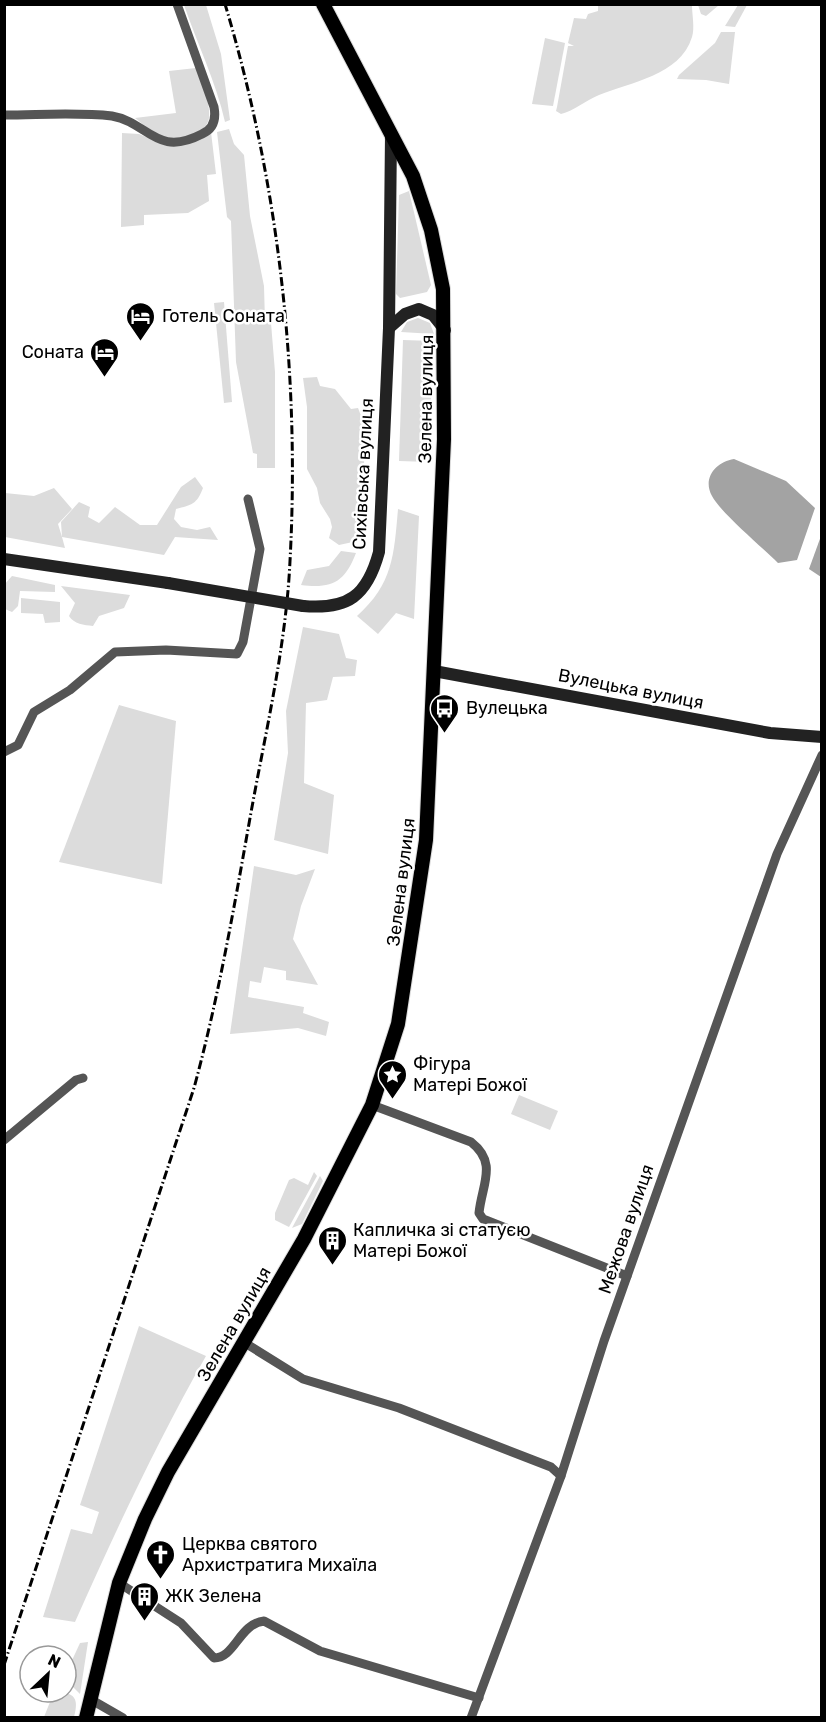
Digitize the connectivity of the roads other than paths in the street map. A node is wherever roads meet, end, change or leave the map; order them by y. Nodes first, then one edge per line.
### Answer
1 (177, 4) edge
2 (323, 4) edge
3 (4, 115) edge
4 (391, 134) junction
5 (389, 328) junction
6 (445, 330) junction
7 (248, 499) dead end
8 (4, 560) edge
9 (434, 670) junction
10 (822, 737) edge
11 (4, 752) edge
12 (822, 755) edge
13 (83, 1078) dead end
14 (372, 1105) junction
15 (4, 1140) edge
16 (627, 1276) junction
17 (245, 1343) junction
18 (561, 1476) junction
19 (119, 1583) junction
20 (478, 1698) junction
21 (90, 1699) junction
22 (86, 1718) edge
23 (123, 1718) edge
24 (471, 1718) edge

1 - 3 street
2 - 4 main road, Зелена вулиця
4 - 5 main road, Сихівська вулиця
4 - 6 main road, Зелена вулиця
5 - 6 main road
5 - 8 main road, Сихівська вулиця, bridge
6 - 9 main road, Зелена вулиця
7 - 11 street
9 - 10 main road, Вулецька вулиця
9 - 14 main road, Зелена вулиця
12 - 16 street, Межова вулиця
13 - 15 street
14 - 16 street
14 - 17 main road, Зелена вулиця
16 - 18 street, Межова вулиця
17 - 18 street
17 - 19 main road, Зелена вулиця
18 - 20 street, Межова вулиця
19 - 20 street
19 - 21 main road, Зелена вулиця
20 - 24 street, Межова вулиця
21 - 22 main road, Зелена вулиця
21 - 23 street

